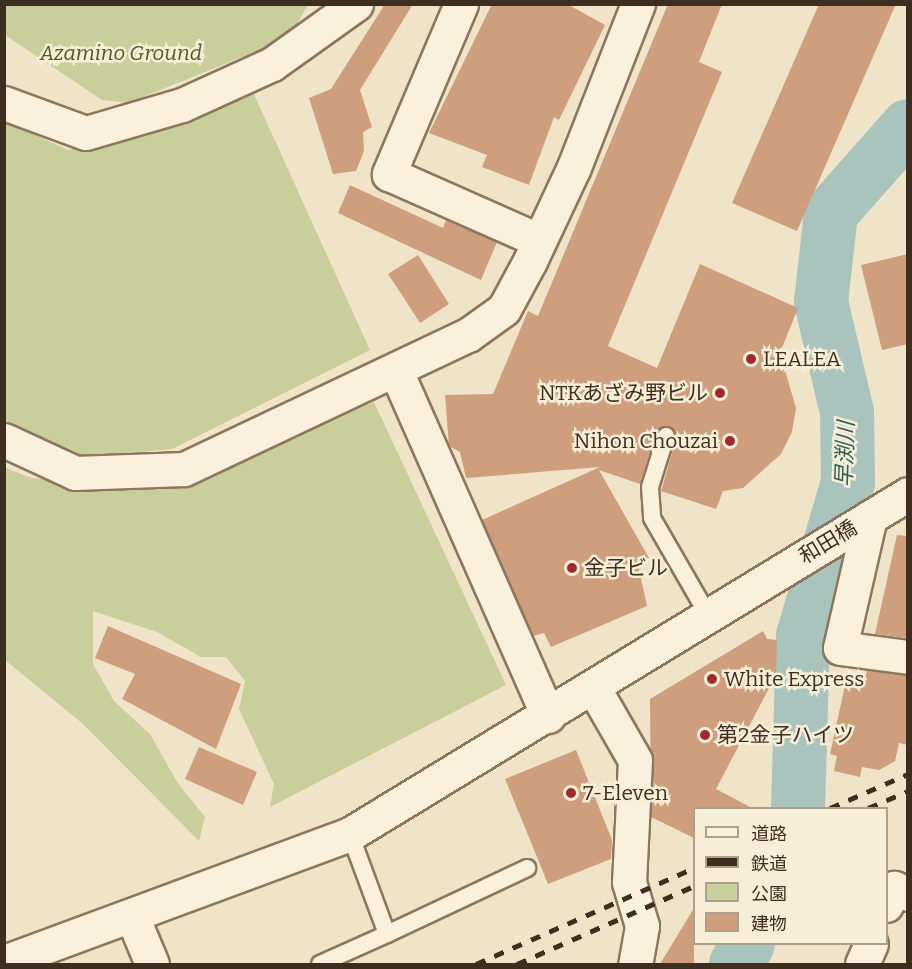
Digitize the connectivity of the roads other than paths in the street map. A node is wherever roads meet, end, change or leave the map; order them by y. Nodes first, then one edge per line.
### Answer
1 (356, 4) edge
2 (460, 4) edge
3 (638, 4) edge
4 (4, 103) edge
5 (538, 240) junction
6 (396, 371) junction
7 (666, 436) dead end
8 (4, 440) edge
9 (908, 494) edge
10 (870, 517) junction
11 (708, 615) junction
12 (908, 657) edge
13 (593, 687) junction
14 (548, 716) junction
15 (350, 834) junction
16 (527, 868) dead end
17 (908, 894) edge
18 (888, 901) edge
19 (132, 916) junction
20 (387, 934) junction
21 (871, 945) edge
22 (4, 962) edge
23 (152, 964) edge
24 (320, 964) edge
25 (634, 964) edge
26 (862, 964) edge

1 - 4 street
2 - 5 street
3 - 5 street
5 - 6 street
6 - 8 street
6 - 14 street
7 - 11 lane
9 - 10 street, 和田橋
10 - 11 street, 和田橋
10 - 12 street
11 - 13 street, 和田橋
13 - 14 street, 和田橋
13 - 25 street
14 - 15 street, 和田橋
15 - 19 street, 和田橋
15 - 20 lane
16 - 20 lane
17 - 18 street
19 - 22 street, 和田橋
19 - 23 street
20 - 24 lane
21 - 26 street

